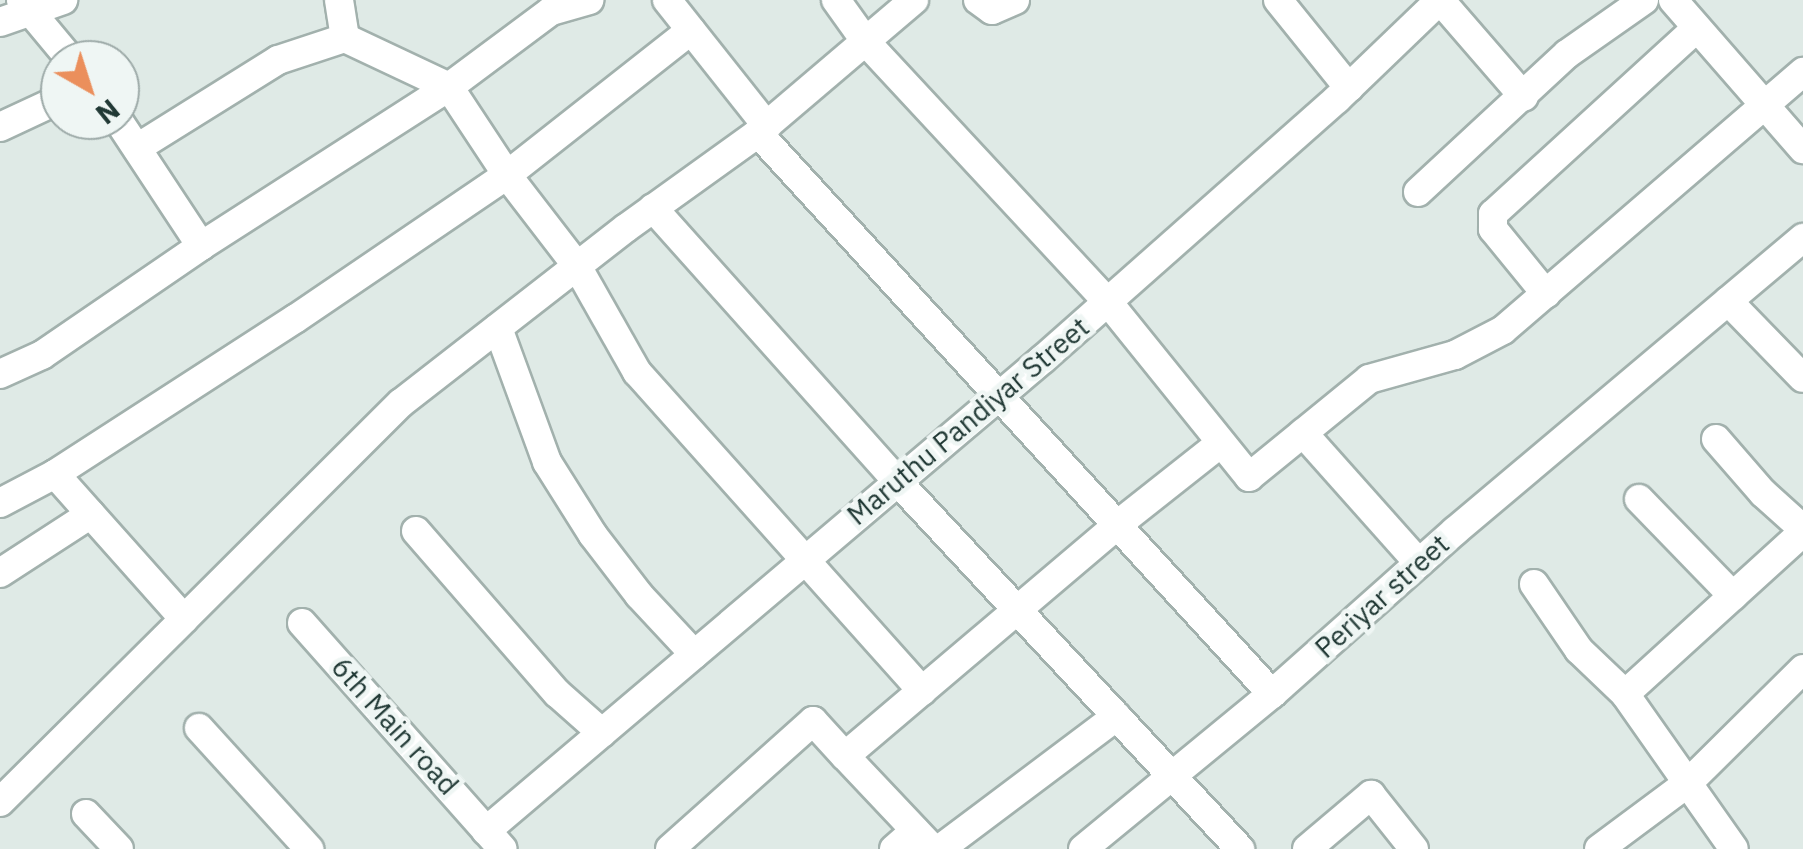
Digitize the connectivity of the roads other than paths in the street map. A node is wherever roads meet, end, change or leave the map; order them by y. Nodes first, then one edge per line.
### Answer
1 (63, 0) edge
2 (339, 0) edge
3 (589, 0) edge
4 (668, 0) edge
5 (836, 0) edge
6 (914, 0) edge
7 (978, 0) edge
8 (1014, 0) edge
9 (1278, 0) edge
10 (1440, 0) edge
11 (1644, 0) edge
12 (1673, 0) edge
13 (23, 5) edge
14 (0, 22) edge
15 (1697, 28) junction
16 (691, 30) junction
17 (346, 38) junction
18 (54, 40) edge
19 (866, 42) junction
20 (1803, 72) edge
21 (448, 87) junction
22 (1350, 88) junction
23 (1524, 97) junction
24 (1766, 107) junction
25 (40, 108) edge
26 (0, 127) edge
27 (762, 129) junction
28 (132, 140) edge
29 (137, 148) junction
30 (1803, 150) edge
31 (507, 175) junction
32 (1418, 192) dead end
33 (654, 208) junction
34 (1803, 238) edge
35 (201, 246) junction
36 (577, 266) junction
37 (1546, 294) junction
38 (1728, 301) junction
39 (1108, 302) junction
40 (498, 328) junction
41 (0, 374) edge
42 (1803, 378) edge
43 (1000, 396) junction
44 (1302, 433) junction
45 (1716, 439) dead end
46 (1221, 443) junction
47 (55, 474) junction
48 (898, 482) junction
49 (1639, 499) dead end
50 (0, 504) edge
51 (91, 514) junction
52 (1117, 525) junction
53 (1803, 530) edge
54 (416, 531) dead end
55 (804, 562) junction
56 (1419, 563) junction
57 (0, 573) edge
58 (1534, 584) dead end
59 (1732, 596) junction
60 (1018, 610) junction
61 (184, 619) junction
62 (302, 623) dead end
63 (694, 654) junction
64 (1803, 668) edge
65 (922, 690) junction
66 (1272, 694) junction
67 (1625, 694) junction
68 (1117, 716) junction
69 (198, 728) dead end
70 (602, 733) junction
71 (845, 756) junction
72 (1171, 774) junction
73 (1688, 783) junction
74 (0, 802) edge
75 (86, 814) dead end
76 (495, 840) edge
77 (921, 844) edge
78 (118, 849) edge
79 (309, 849) edge
80 (670, 849) edge
81 (1083, 849) edge
82 (1240, 849) edge
83 (1307, 849) edge
84 (1414, 849) edge
85 (1600, 849) edge
86 (1734, 849) edge

1 - 13 street
2 - 17 street
3 - 21 street
4 - 16 street
5 - 19 street
6 - 19 street
7 - 8 street
9 - 22 street
10 - 22 street, Maruthu Pandiyar Street
10 - 23 street
11 - 23 street
12 - 15 street
13 - 14 street
13 - 18 street
15 - 24 street
15 - 37 street
16 - 27 street
16 - 31 street
17 - 21 street
17 - 29 street
19 - 27 street
19 - 39 street
20 - 24 street
21 - 31 street
21 - 35 street
22 - 39 street, Maruthu Pandiyar Street
23 - 32 street
24 - 30 street
24 - 37 street
25 - 26 street
27 - 33 street
27 - 43 street
28 - 29 street
29 - 35 street
31 - 36 street
31 - 47 street
33 - 36 street
33 - 48 street
34 - 38 street, Periyar street
35 - 41 street
36 - 40 street
36 - 55 street
37 - 44 street
38 - 42 street
38 - 56 street, Periyar street
39 - 43 street, Maruthu Pandiyar Street
39 - 46 street
40 - 61 street
40 - 63 street
43 - 48 street, Maruthu Pandiyar Street
43 - 52 street
44 - 46 street
44 - 56 street
45 - 53 street
46 - 52 street
47 - 50 street
47 - 51 street
48 - 55 street, Maruthu Pandiyar Street
48 - 60 street
49 - 59 street
51 - 57 street
51 - 61 street
52 - 60 street
52 - 66 street
53 - 59 street
54 - 70 street
55 - 63 street, Maruthu Pandiyar Street
55 - 65 street
56 - 66 street, Periyar street
58 - 67 street
59 - 67 street
60 - 65 street
60 - 68 street
61 - 74 street
62 - 76 street, 6th Main road
63 - 70 street, Maruthu Pandiyar Street
64 - 73 street
65 - 71 street
66 - 72 street, Periyar street
67 - 73 street
68 - 72 street
68 - 77 street
69 - 79 street
70 - 76 street, Maruthu Pandiyar Street
71 - 77 street
71 - 80 street
72 - 81 street, Periyar street
72 - 82 street
73 - 85 street
73 - 86 street
75 - 78 street
83 - 84 street

